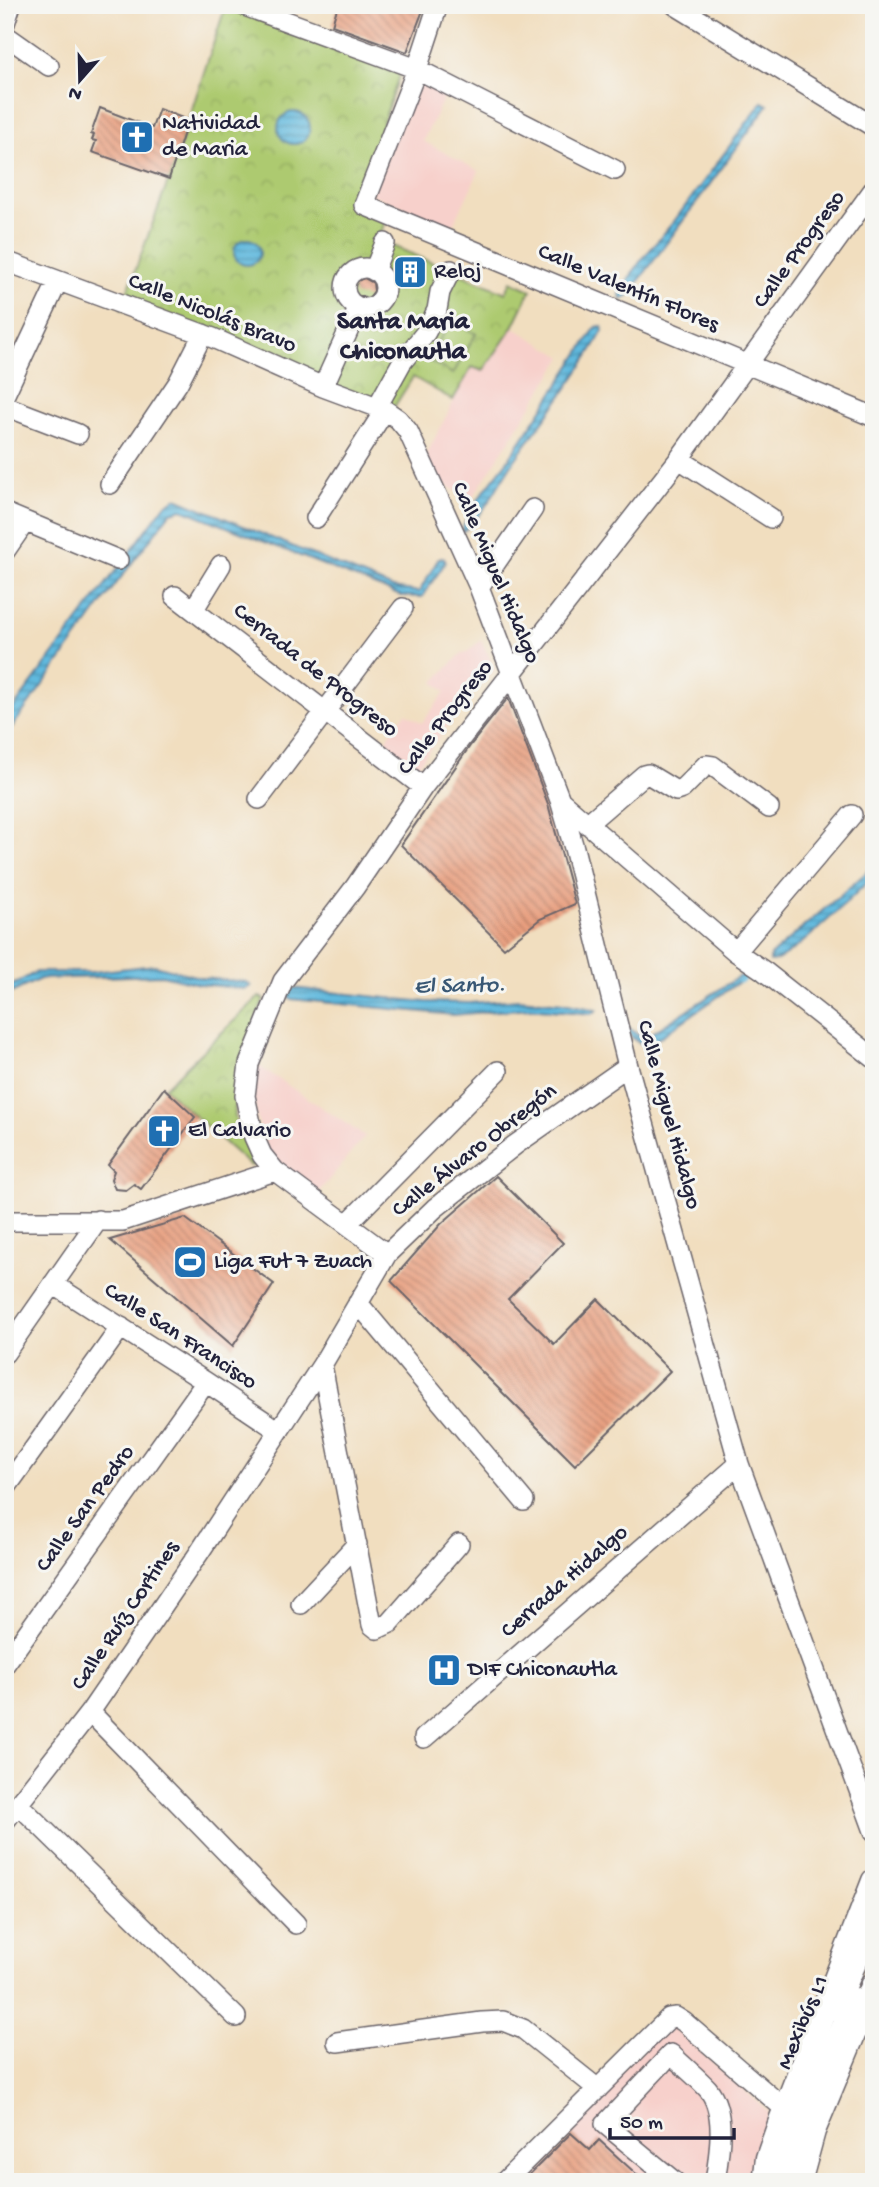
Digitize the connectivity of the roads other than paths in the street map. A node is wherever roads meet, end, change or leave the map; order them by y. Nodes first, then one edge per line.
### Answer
1 (11, 5) edge
2 (242, 5) edge
3 (438, 5) edge
4 (675, 5) edge
5 (5, 23) edge
6 (5, 35) edge
7 (49, 66) dead end
8 (417, 69) junction
9 (874, 127) edge
10 (615, 170) dead end
11 (874, 190) edge
12 (385, 243) dead end
13 (5, 261) edge
14 (450, 270) dead end
15 (374, 271) junction
16 (58, 281) junction
17 (359, 307) junction
18 (203, 334) junction
19 (747, 365) junction
20 (323, 387) junction
21 (5, 394) edge
22 (5, 406) edge
23 (387, 412) junction
24 (874, 417) edge
25 (78, 434) dead end
26 (679, 459) junction
27 (110, 484) dead end
28 (533, 509) dead end
29 (5, 513) edge
30 (316, 518) dead end
31 (771, 518) dead end
32 (25, 522) junction
33 (5, 551) edge
34 (118, 560) dead end
35 (221, 565) dead end
36 (478, 587) junction
37 (176, 596) dead end
38 (402, 608) dead end
39 (194, 609) junction
40 (511, 674) junction
41 (327, 712) junction
42 (423, 787) junction
43 (259, 799) dead end
44 (560, 800) junction
45 (769, 808) dead end
46 (852, 815) dead end
47 (587, 824) junction
48 (736, 952) junction
49 (874, 1058) edge
50 (628, 1066) junction
51 (498, 1071) dead end
52 (275, 1171) junction
53 (97, 1220) junction
54 (5, 1221) edge
55 (347, 1224) junction
56 (387, 1254) junction
57 (53, 1284) junction
58 (358, 1303) junction
59 (121, 1327) junction
60 (5, 1353) edge
61 (322, 1366) junction
62 (206, 1382) junction
63 (279, 1432) junction
64 (739, 1464) junction
65 (5, 1489) edge
66 (524, 1501) dead end
67 (356, 1544) junction
68 (459, 1544) dead end
69 (301, 1604) dead end
70 (5, 1664) edge
71 (90, 1713) junction
72 (424, 1738) dead end
73 (19, 1805) junction
74 (5, 1821) edge
75 (874, 1831) edge
76 (874, 1881) edge
77 (296, 1924) dead end
78 (874, 1924) edge
79 (874, 1949) edge
80 (874, 1984) edge
81 (236, 2017) dead end
82 (337, 2042) dead end
83 (598, 2089) junction
84 (786, 2110) junction
85 (504, 2182) edge
86 (675, 2182) edge
87 (715, 2182) edge
88 (765, 2182) edge
89 (771, 2182) edge
90 (784, 2182) edge
91 (799, 2182) edge

1 - 5 street
2 - 8 street
3 - 8 street
4 - 9 street
6 - 7 street
8 - 10 street
8 - 19 street, Calle Valentín Flores
11 - 19 street, Calle Progreso
12 - 15 street
13 - 16 street, Calle Nicolás Bravo
14 - 23 street
15 - 17 street
15 - 17 street
16 - 18 street, Calle Nicolás Bravo
16 - 21 street
17 - 20 street
18 - 20 street, Calle Nicolás Bravo
18 - 27 street
19 - 24 street, Calle Valentín Flores
19 - 26 street, Calle Progreso
20 - 23 street, Calle Nicolás Bravo
22 - 25 street
23 - 30 street
23 - 36 street, Calle Miguel Hidalgo
26 - 31 street
26 - 40 street, Calle Progreso
28 - 36 street
29 - 32 street
32 - 33 street
32 - 34 street
35 - 39 street
36 - 40 street, Calle Miguel Hidalgo
37 - 39 street, Cerrada de Progreso
38 - 41 street
39 - 41 street, Cerrada de Progreso
40 - 42 street, Calle Progreso
40 - 44 street, Calle Miguel Hidalgo
41 - 42 street, Cerrada de Progreso
41 - 43 street
42 - 52 street, Calle Progreso
44 - 47 street
44 - 50 street, Calle Miguel Hidalgo
45 - 47 street
46 - 48 street
47 - 48 street
48 - 49 street
50 - 56 street, Calle Álvaro Obregón
50 - 64 street, Calle Miguel Hidalgo
51 - 55 street
52 - 53 street
52 - 55 street, Calle Progreso
53 - 54 street
53 - 57 street
55 - 56 street, Calle Progreso
56 - 58 street, Calle Álvaro Obregón
57 - 59 street, Calle San Francisco
57 - 60 street
58 - 61 street, Calle Álvaro Obregón
58 - 66 street
59 - 62 street, Calle San Francisco
59 - 65 street
61 - 63 street, Calle Álvaro Obregón
61 - 67 street
62 - 63 street, Calle San Francisco
62 - 70 street, Calle San Pedro
63 - 71 street, Calle Ruíz Cortines
64 - 72 street, Cerrada Hidalgo
64 - 75 street, Calle Miguel Hidalgo
67 - 68 street
67 - 69 street
71 - 73 street, Calle Ruíz Cortines
71 - 77 street
73 - 74 street, Calle Ruíz Cortines
73 - 81 street
76 - 84 main road
78 - 89 street, Mexibús L1
79 - 90 street, Mexibús L1
80 - 91 main road
82 - 83 street
83 - 84 street
83 - 85 street
84 - 88 main road
86 - 87 street

